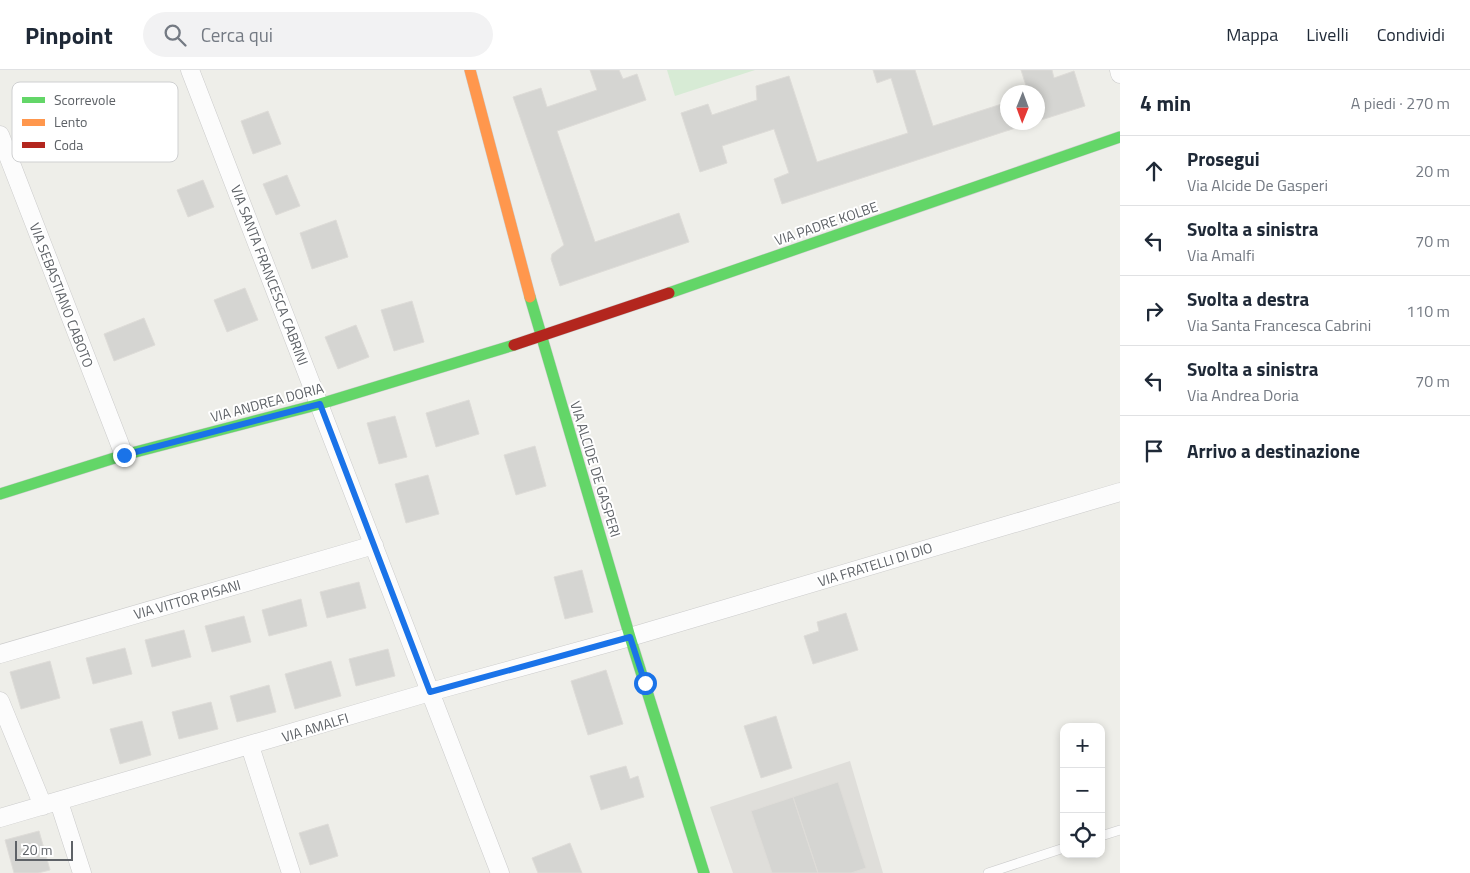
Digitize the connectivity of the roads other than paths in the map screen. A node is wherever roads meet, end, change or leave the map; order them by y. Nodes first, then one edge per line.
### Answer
1 (190, 70) edge
2 (470, 70) edge
3 (1119, 70) edge
4 (1120, 74) edge
5 (0, 135) edge
6 (1120, 137) edge
7 (541, 337) junction
8 (320, 404) junction
9 (124, 455) junction
10 (1120, 492) edge
11 (0, 494) edge
12 (374, 545) junction
13 (630, 637) junction
14 (0, 654) edge
15 (430, 692) junction
16 (0, 701) edge
17 (250, 746) junction
18 (51, 804) junction
19 (0, 818) edge
20 (1120, 830) edge
21 (1105, 835) edge
22 (1060, 849) edge
23 (82, 873) edge
24 (291, 873) edge
25 (500, 873) edge
26 (704, 873) edge
27 (988, 873) edge

1 - 8 street, VIA SANTA FRANCESCA CABRINI
2 - 7 street, VIA ALCIDE DE GASPERI
3 - 4 street
5 - 9 street, VIA SEBASTIANO CABOTO
6 - 7 street, VIA PADRE KOLBE
7 - 8 street, VIA ANDREA DORIA
7 - 13 street, VIA ALCIDE DE GASPERI
8 - 9 street, VIA ANDREA DORIA
8 - 12 street, VIA SANTA FRANCESCA CABRINI
9 - 11 street, VIA ANDREA DORIA
10 - 13 street, VIA FRATELLI DI DIO
12 - 14 street, VIA VITTOR PISANI
12 - 15 street, VIA SANTA FRANCESCA CABRINI
13 - 15 street, VIA AMALFI
13 - 26 street, VIA ALCIDE DE GASPERI
15 - 17 street, VIA AMALFI
15 - 25 street, VIA SANTA FRANCESCA CABRINI
16 - 18 street
17 - 18 street, VIA AMALFI
17 - 24 street
18 - 19 street, VIA AMALFI
18 - 23 street
20 - 21 lane
22 - 27 lane

